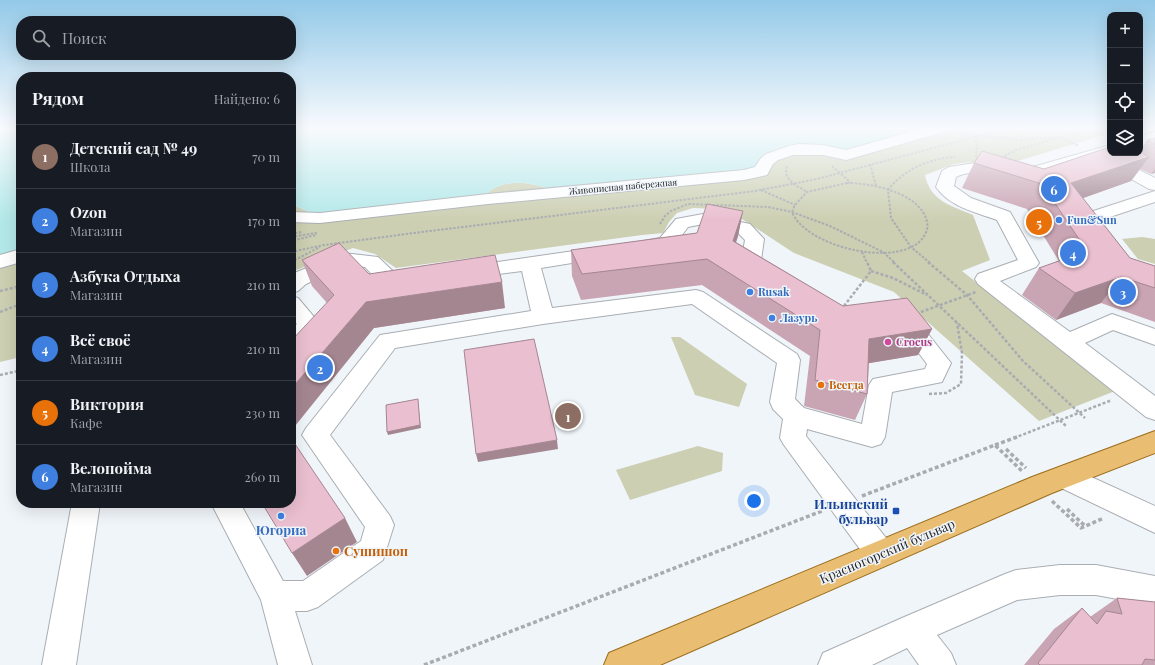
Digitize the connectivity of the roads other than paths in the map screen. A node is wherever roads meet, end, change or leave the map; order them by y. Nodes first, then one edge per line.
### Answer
1 (769, 159) edge
2 (1078, 159) edge
3 (1114, 159) edge
4 (1155, 185) edge
5 (1155, 196) edge
6 (296, 217) edge
7 (1101, 244) edge
8 (16, 257) edge
9 (0, 262) edge
10 (530, 263) junction
11 (296, 282) edge
12 (785, 283) edge
13 (296, 309) edge
14 (898, 313) edge
15 (543, 317) junction
16 (296, 337) edge
17 (1155, 337) edge
18 (1068, 342) junction
19 (1155, 410) edge
20 (796, 416) junction
21 (1155, 442) edge
22 (1065, 477) junction
23 (85, 508) edge
24 (228, 508) edge
25 (1155, 520) edge
26 (880, 553) junction
27 (1155, 590) edge
28 (275, 596) junction
29 (913, 629) junction
30 (59, 665) edge
31 (295, 665) edge
32 (621, 665) edge
33 (835, 665) edge
34 (939, 665) edge

1 - 6 street, Живописная набережная
2 - 18 street
3 - 4 street
5 - 7 street
8 - 9 street
10 - 11 street
10 - 12 street
10 - 15 street
13 - 16 street
14 - 20 street
15 - 20 street
15 - 28 street
17 - 18 street
18 - 19 street
20 - 26 street
21 - 22 main road, Красногорский бульвар
22 - 25 street
22 - 26 main road, Красногорский бульвар
23 - 30 street
24 - 28 street
26 - 32 main road, Красногорский бульвар
27 - 29 street
28 - 31 street
29 - 33 street
29 - 34 street

